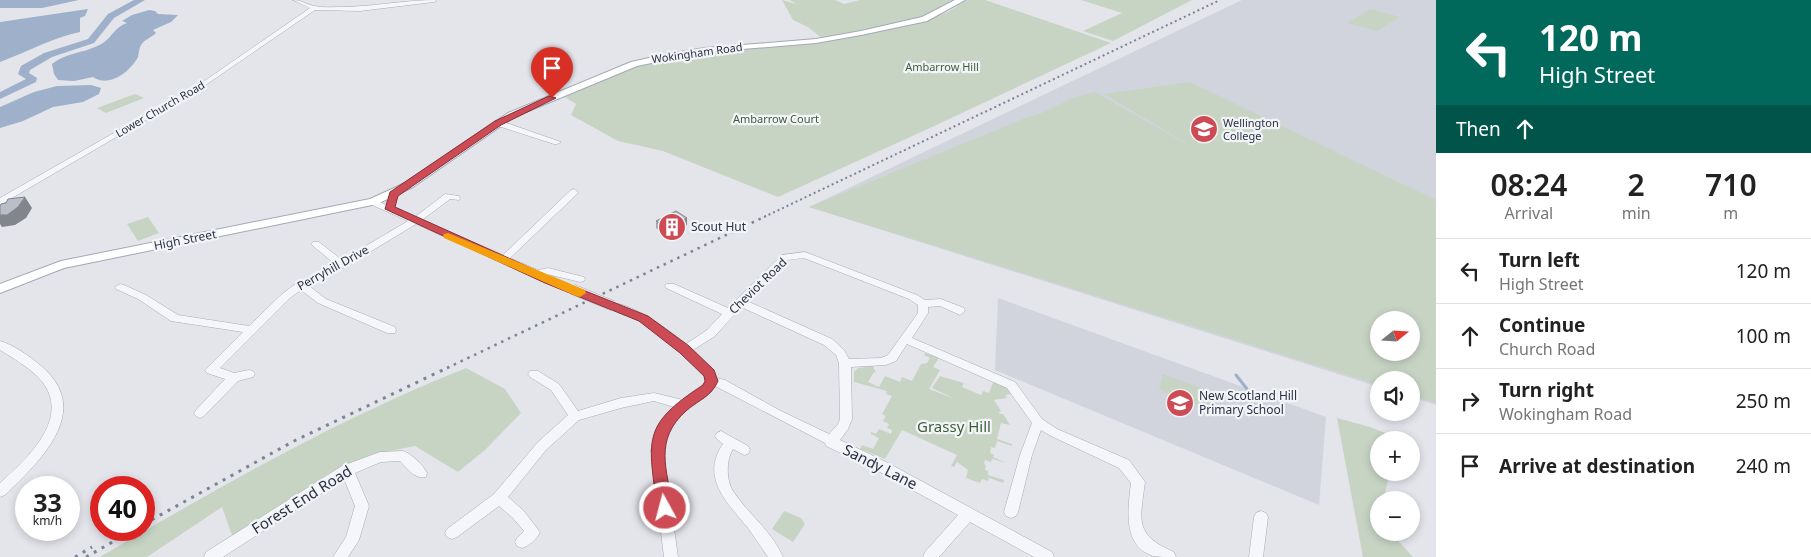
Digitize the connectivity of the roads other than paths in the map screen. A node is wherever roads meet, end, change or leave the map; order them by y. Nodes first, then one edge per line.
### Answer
1 (296, 0) edge
2 (434, 0) edge
3 (961, 0) edge
4 (314, 8) junction
5 (498, 123) junction
6 (557, 142) dead end
7 (574, 192) dead end
8 (393, 194) junction
9 (456, 198) dead end
10 (0, 202) edge
11 (373, 202) junction
12 (390, 209) junction
13 (413, 220) junction
14 (316, 244) dead end
15 (503, 260) junction
16 (342, 265) junction
17 (535, 274) junction
18 (580, 279) dead end
19 (301, 285) junction
20 (670, 286) dead end
21 (120, 287) dead end
22 (0, 289) edge
23 (740, 302) junction
24 (923, 304) junction
25 (960, 311) dead end
26 (729, 312) junction
27 (252, 330) junction
28 (391, 330) dead end
29 (905, 339) junction
30 (0, 345) edge
31 (685, 350) junction
32 (845, 363) junction
33 (248, 374) dead end
34 (534, 374) dead end
35 (234, 377) junction
36 (712, 381) junction
37 (683, 405) junction
38 (200, 413) dead end
39 (574, 416) junction
40 (1038, 422) junction
41 (830, 442) junction
42 (744, 450) dead end
43 (346, 470) junction
44 (421, 473) dead end
45 (2, 486) edge
46 (500, 498) junction
47 (1012, 512) dead end
48 (968, 514) junction
49 (1261, 517) dead end
50 (452, 533) dead end
51 (522, 542) dead end
52 (210, 557) edge
53 (340, 557) edge
54 (671, 557) edge
55 (776, 557) edge
56 (930, 557) edge
57 (1047, 557) edge
58 (1170, 557) edge
59 (1256, 557) edge

1 - 4 street
2 - 4 street
3 - 5 main road, Wokingham Road
4 - 10 street, Lower Church Road
5 - 6 street
5 - 8 main road, Wokingham Road
7 - 15 street
8 - 11 main road, Wokingham Road
8 - 12 street
9 - 13 street, Perryhill Drive
11 - 12 street
11 - 22 main road, High Street
12 - 13 street
13 - 15 street
13 - 16 street, Perryhill Drive
14 - 16 street
15 - 17 street
16 - 19 street, Perryhill Drive
17 - 18 street
17 - 31 street, bridge
19 - 27 street, Perryhill Drive
19 - 28 street
20 - 26 street
21 - 27 street
23 - 24 street, Cheviot Road
23 - 26 street, Cheviot Road
23 - 32 street
24 - 25 street, Cheviot Road
24 - 29 street
26 - 31 street, Cheviot Road
27 - 35 street, Perryhill Drive
29 - 32 street
29 - 40 street
30 - 45 street
31 - 36 street
32 - 41 street
33 - 35 street
34 - 39 street
35 - 38 street
36 - 37 street
36 - 41 street, Sandy Lane
37 - 39 street
37 - 54 street
39 - 46 street
40 - 47 street
40 - 58 street
41 - 48 street, Sandy Lane
42 - 55 street
43 - 44 street, Forest End Road
43 - 52 street, Forest End Road
43 - 53 street
46 - 50 street
46 - 51 street
48 - 56 street
48 - 57 street, Sandy Lane
49 - 59 street

